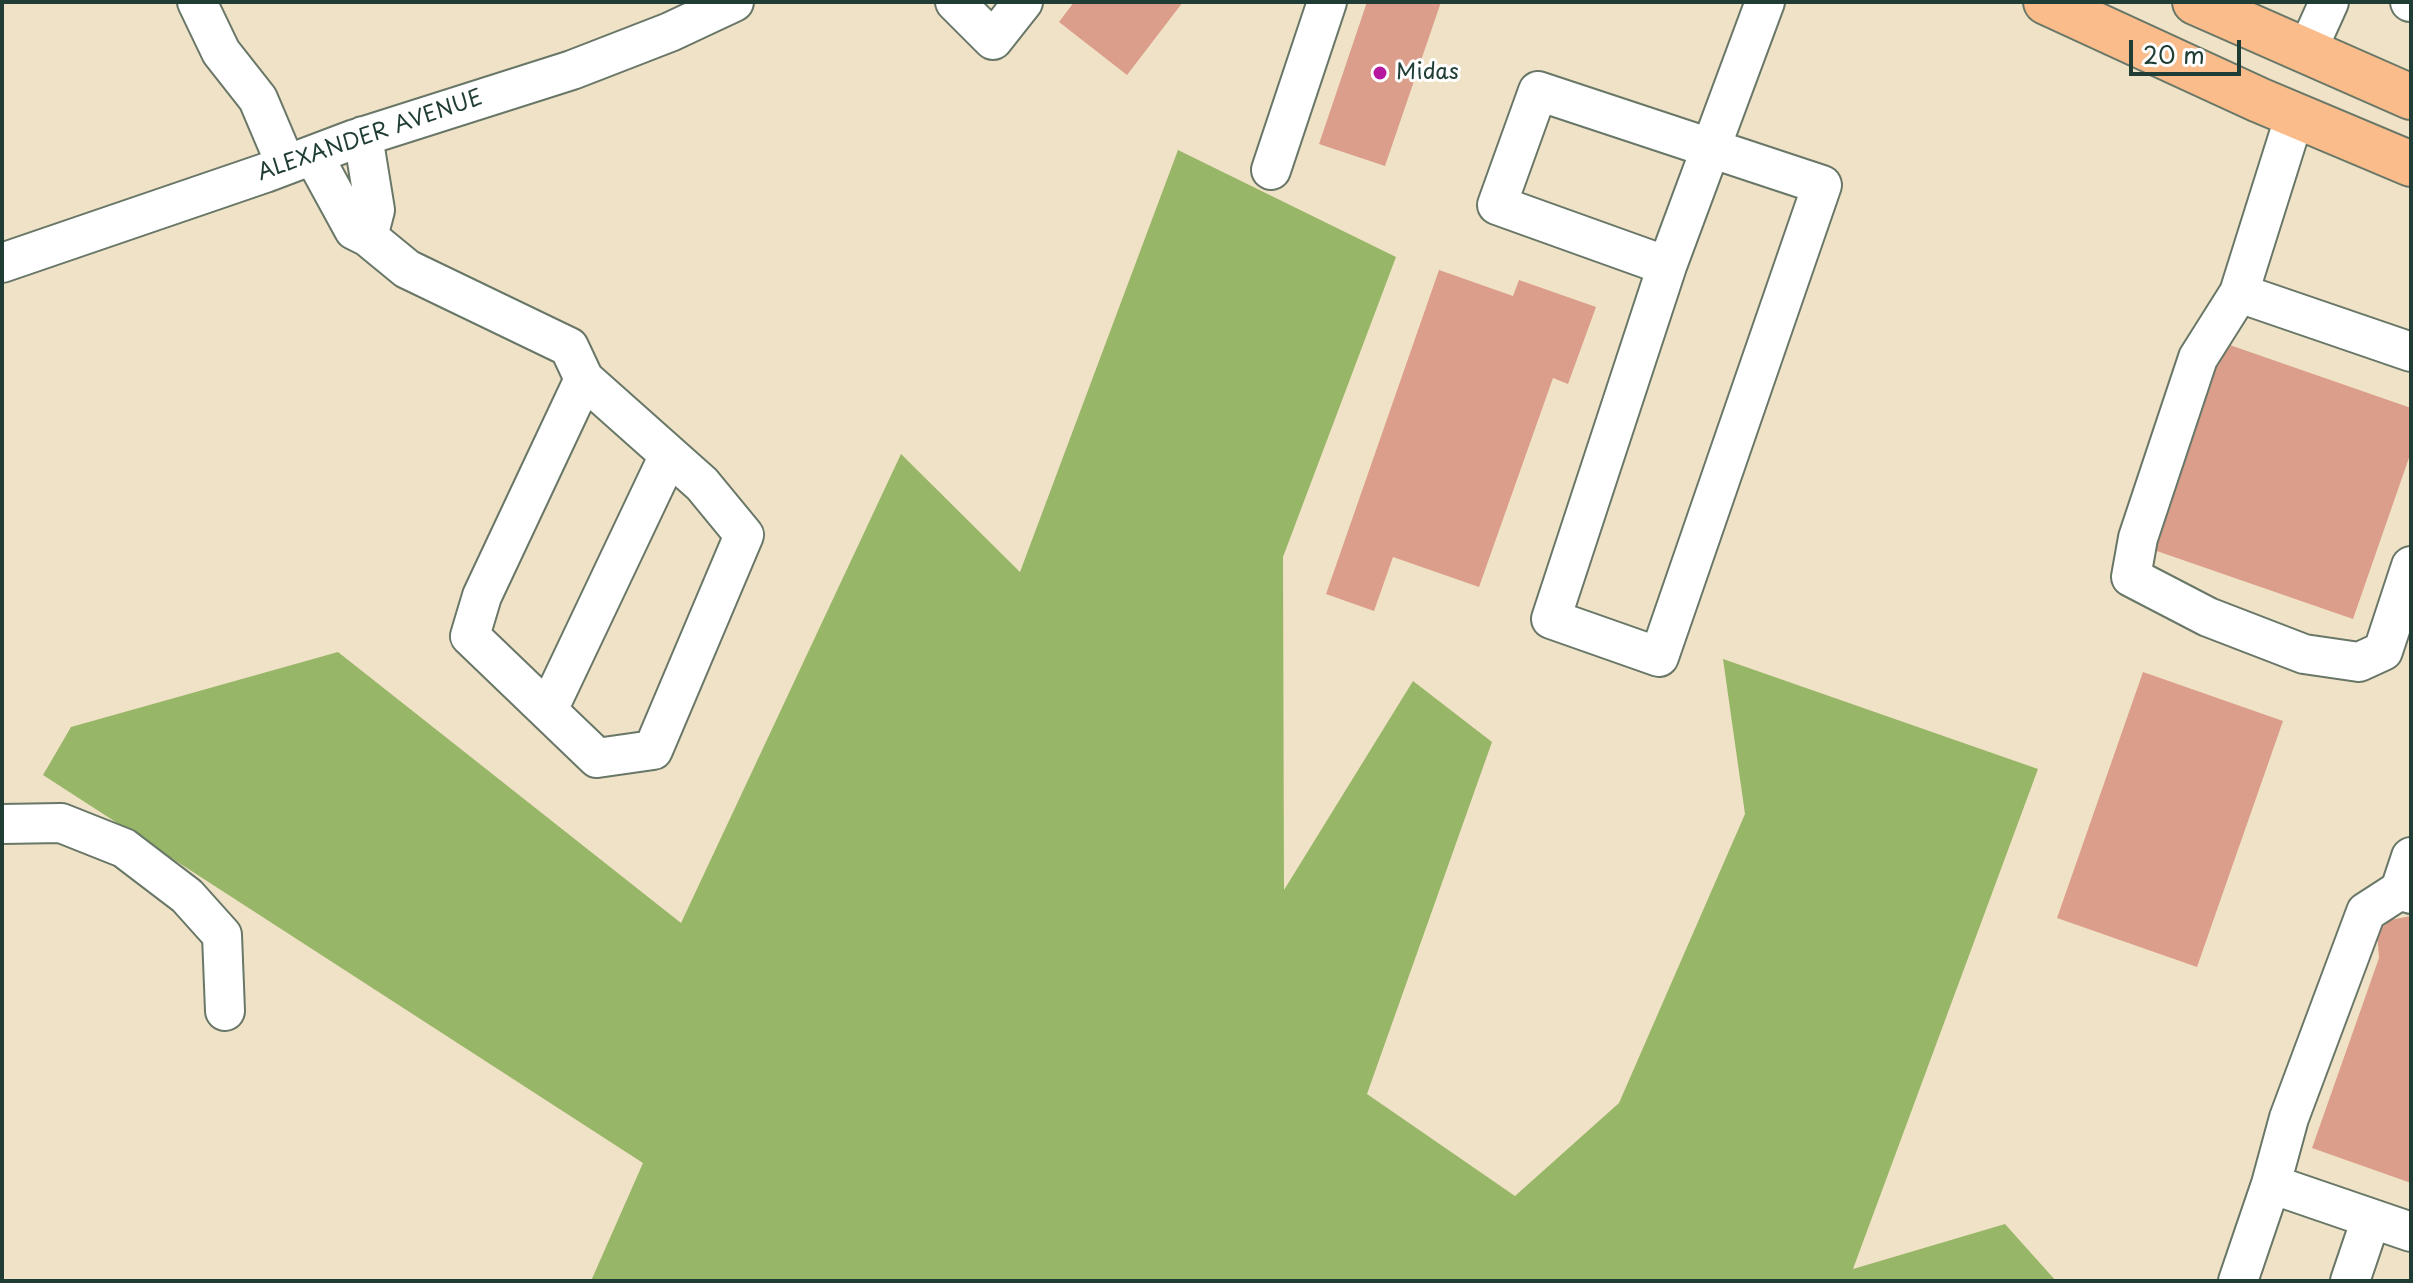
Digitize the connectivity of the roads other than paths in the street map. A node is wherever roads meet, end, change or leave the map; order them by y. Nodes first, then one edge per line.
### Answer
1 (197, 2) edge
2 (734, 2) edge
3 (955, 2) edge
4 (1023, 2) edge
5 (1327, 2) edge
6 (1765, 2) edge
7 (2046, 2) edge
8 (2195, 2) edge
9 (2329, 2) edge
10 (2306, 53) junction
11 (2411, 97) edge
12 (2295, 115) junction
13 (363, 136) junction
14 (1709, 149) junction
15 (299, 160) junction
16 (2411, 164) edge
17 (1271, 170) dead end
18 (368, 237) junction
19 (2, 263) edge
20 (1667, 266) junction
21 (2239, 293) junction
22 (2411, 352) edge
23 (584, 379) junction
24 (669, 455) junction
25 (2411, 566) edge
26 (548, 710) junction
27 (2, 824) edge
28 (2407, 880) edge
29 (225, 1011) dead end
30 (2271, 1184) junction
31 (2371, 1219) junction
32 (2411, 1232) edge
33 (2238, 1281) edge
34 (2350, 1281) edge

1 - 15 street
2 - 13 street, ALEXANDER AVENUE
3 - 4 street
5 - 17 street
6 - 14 street
7 - 12 highway
8 - 10 highway
9 - 10 street
10 - 11 highway
12 - 16 highway
12 - 21 street
13 - 15 street, ALEXANDER AVENUE
13 - 18 street
14 - 20 street
14 - 20 street
14 - 20 street
15 - 18 street
15 - 19 street, ALEXANDER AVENUE
18 - 23 street
21 - 22 street
21 - 25 street
23 - 24 street
23 - 26 street
24 - 26 street
24 - 26 street
27 - 29 street
28 - 30 street
30 - 31 street
30 - 33 street
31 - 32 street
31 - 34 street

